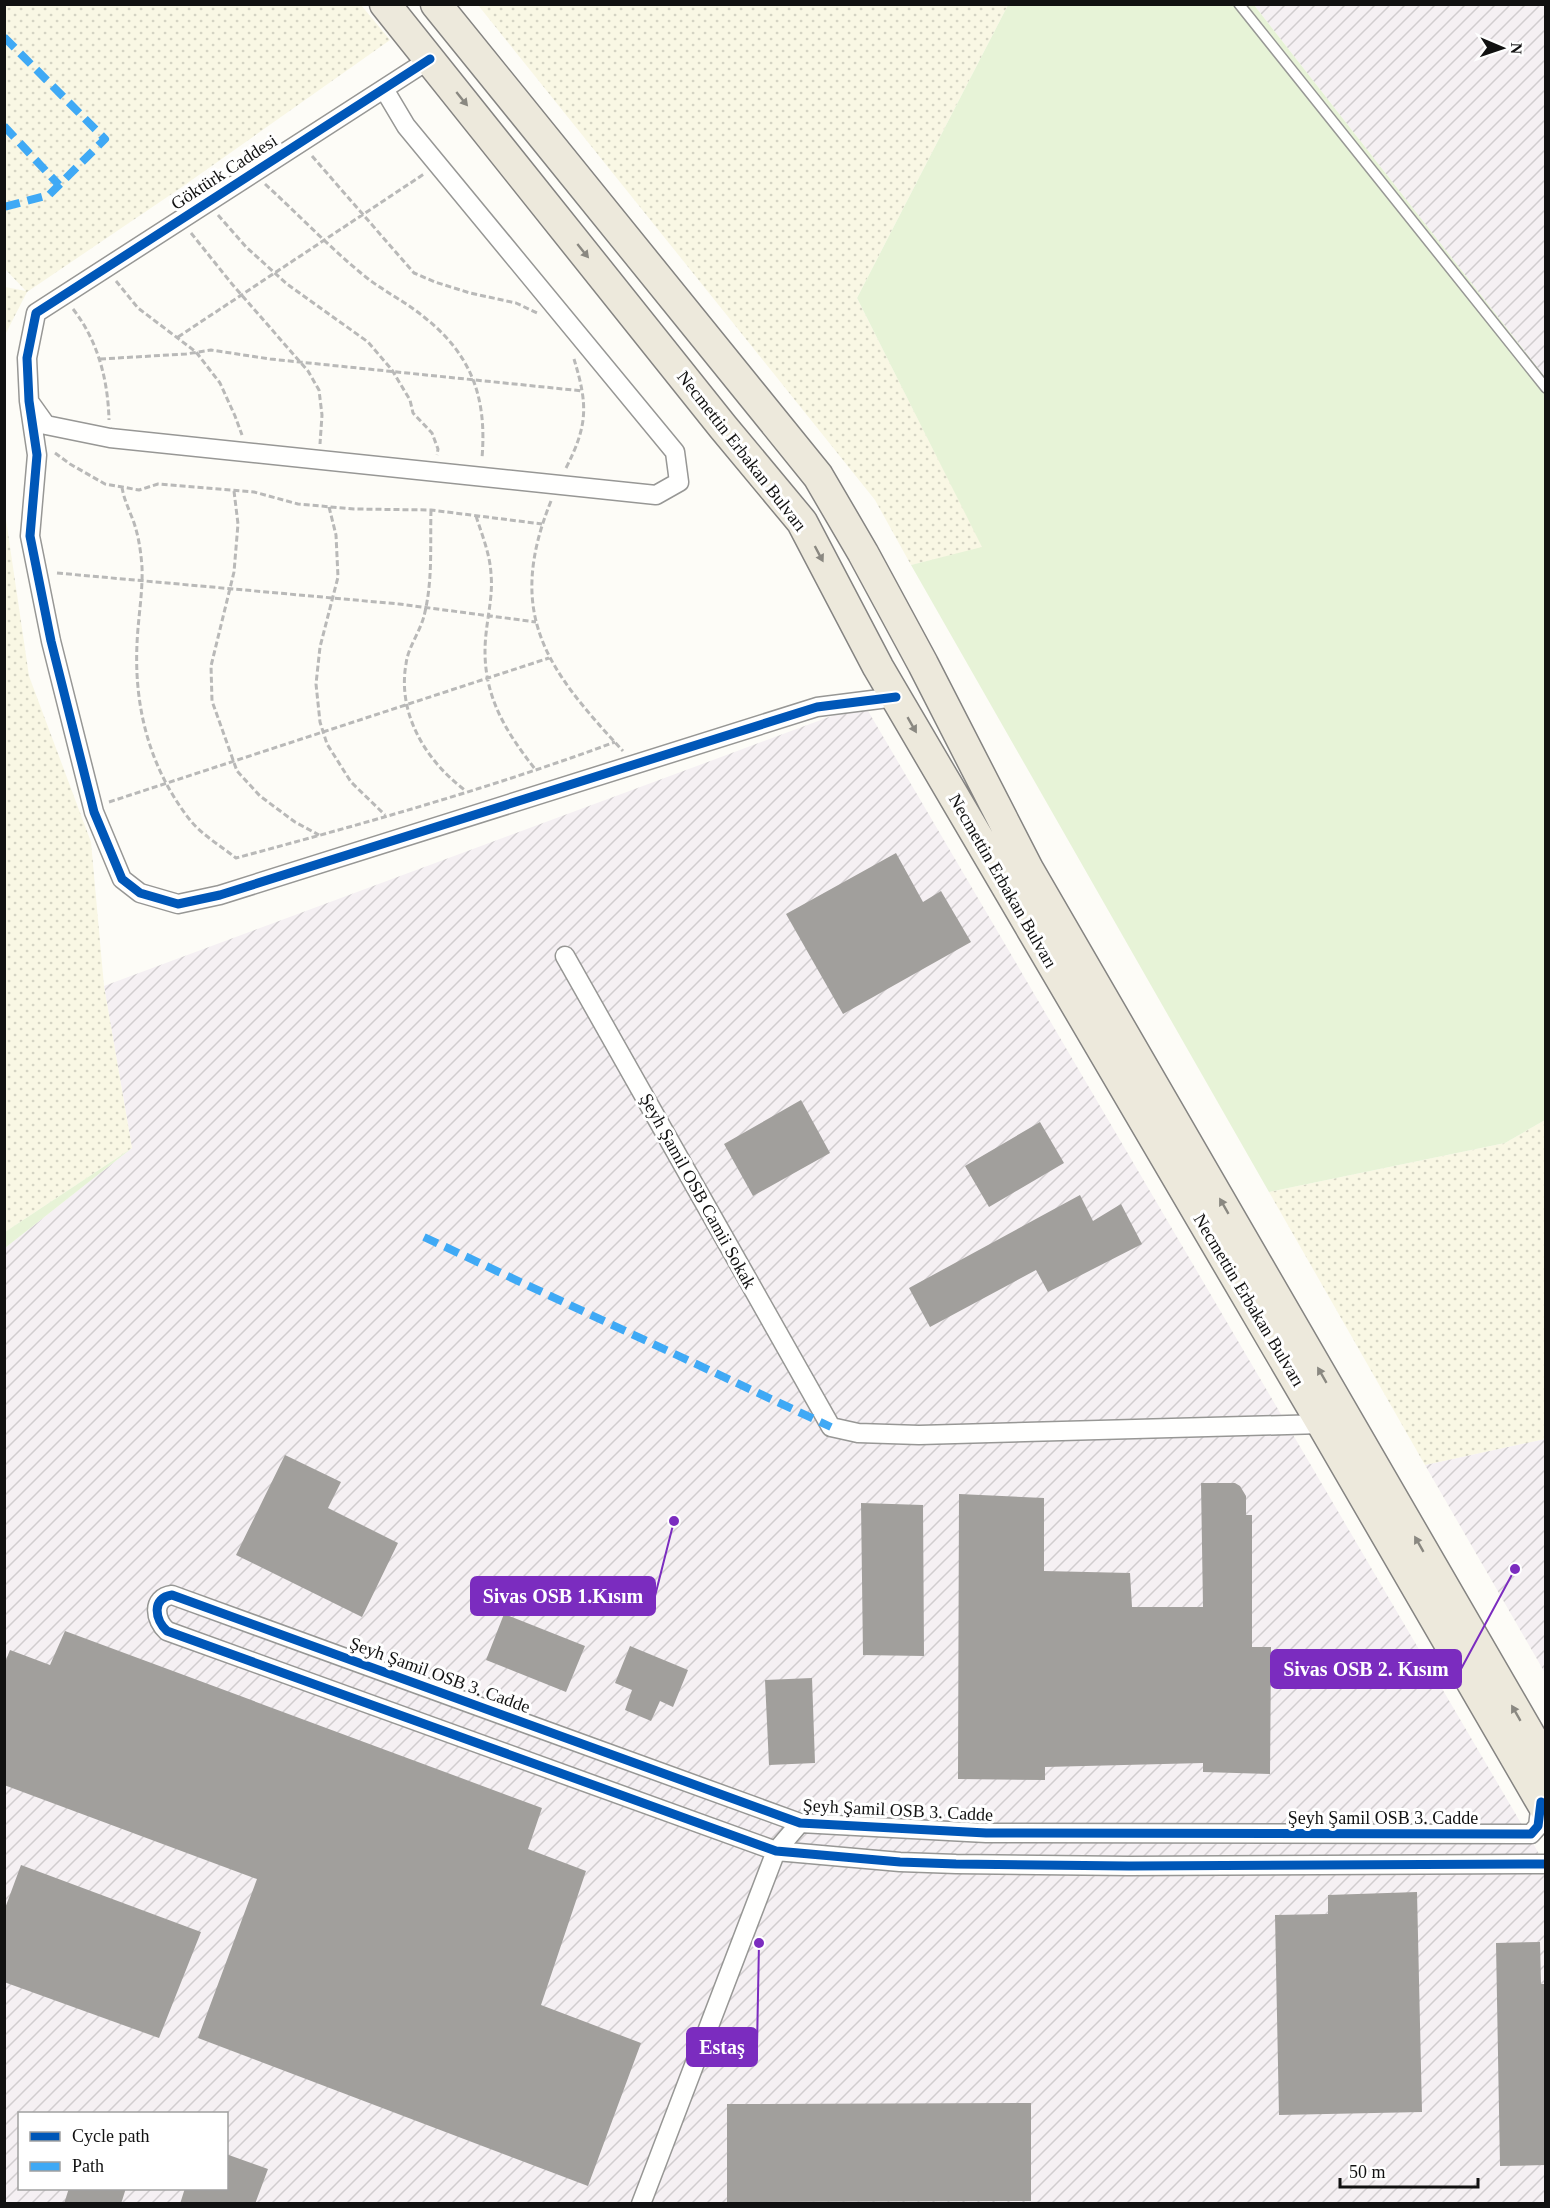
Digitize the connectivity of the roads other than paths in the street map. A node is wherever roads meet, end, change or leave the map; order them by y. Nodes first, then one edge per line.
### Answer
1 (386, 4) edge
2 (436, 4) edge
3 (1239, 4) edge
4 (430, 59) junction
5 (384, 89) junction
6 (1545, 388) edge
7 (29, 401) junction
8 (896, 697) junction
9 (565, 956) dead end
10 (1322, 1424) junction
11 (1545, 1763) edge
12 (1543, 1806) edge
13 (800, 1823) junction
14 (776, 1851) junction
15 (1545, 1864) edge
16 (641, 2204) edge

1 - 4 main road, Necmettin Erbakan Bulvarı
11 -> 2 main road, Necmettin Erbakan Bulvarı
3 - 6 lane
4 - 5 street, Göktürk Caddesi
4 -> 8 main road, Necmettin Erbakan Bulvarı
5 - 7 street, Göktürk Caddesi
5 - 7 street
7 - 8 street
8 -> 10 main road, Necmettin Erbakan Bulvarı
9 - 10 street, Şeyh Şamil OSB Camii Sokak
10 - 12 main road, Necmettin Erbakan Bulvarı
12 - 13 street, Şeyh Şamil OSB 3. Cadde
13 - 14 street
13 - 14 street, Şeyh Şamil OSB 3. Cadde
14 - 15 street
14 - 16 street

